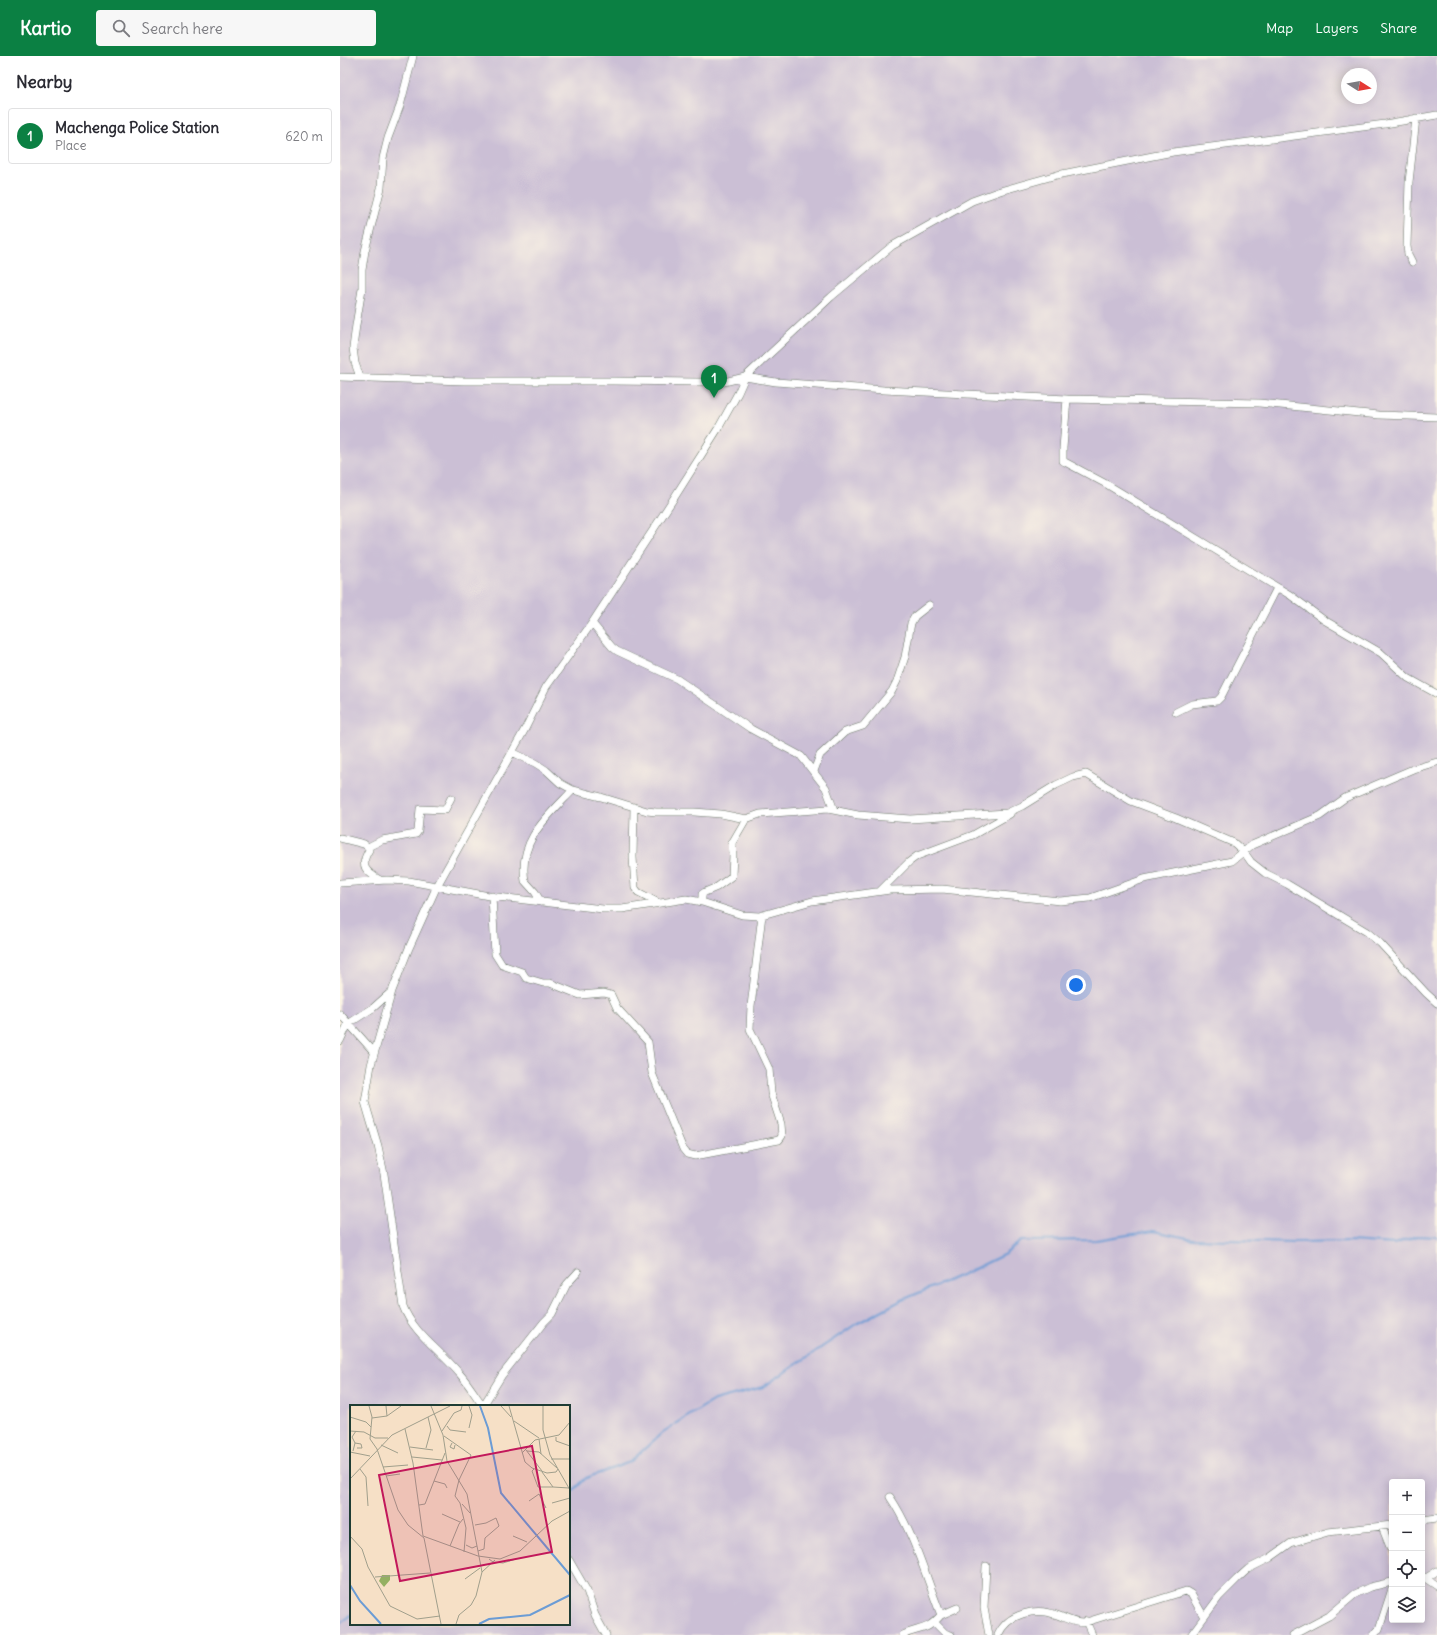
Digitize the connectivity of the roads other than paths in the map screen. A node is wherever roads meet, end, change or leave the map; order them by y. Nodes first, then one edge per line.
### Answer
1 (413, 56) edge
2 (1437, 115) edge
3 (1416, 118) junction
4 (1412, 262) dead end
5 (340, 377) edge
6 (360, 377) junction
7 (745, 377) junction
8 (1068, 398) junction
9 (1437, 417) edge
10 (1277, 588) junction
11 (929, 605) dead end
12 (592, 623) junction
13 (1437, 694) edge
14 (1176, 712) dead end
15 (512, 752) junction
16 (1437, 762) edge
17 (814, 771) junction
18 (572, 790) junction
19 (451, 798) dead end
20 (634, 807) junction
21 (834, 810) junction
22 (1015, 810) junction
23 (746, 819) junction
24 (340, 838) edge
25 (368, 846) junction
26 (1244, 852) junction
27 (380, 880) junction
28 (340, 883) edge
29 (438, 886) junction
30 (880, 891) junction
31 (492, 896) junction
32 (541, 902) junction
33 (702, 902) junction
34 (659, 903) junction
35 (762, 915) junction
36 (392, 991) junction
37 (1437, 1003) edge
38 (340, 1014) edge
39 (340, 1022) edge
40 (348, 1024) junction
41 (340, 1041) edge
42 (374, 1052) junction
43 (578, 1272) dead end
44 (482, 1405) edge
45 (484, 1405) edge
46 (890, 1497) dead end
47 (1437, 1518) edge
48 (1425, 1520) edge
49 (1389, 1525) edge
50 (1382, 1526) junction
51 (1392, 1551) edge
52 (570, 1562) edge
53 (986, 1566) dead end
54 (1437, 1571) edge
55 (1425, 1577) edge
56 (1425, 1578) edge
57 (1389, 1583) edge
58 (1437, 1586) edge
59 (1389, 1598) edge
60 (957, 1608) dead end
61 (941, 1615) junction
62 (1204, 1617) junction
63 (1086, 1621) junction
64 (934, 1622) junction
65 (606, 1635) edge
66 (903, 1635) edge
67 (952, 1635) edge
68 (987, 1635) edge
69 (998, 1635) edge
70 (1092, 1635) edge
71 (1191, 1635) edge
72 (1293, 1635) edge
73 (1374, 1635) edge

1 - 6 street
2 - 3 street
3 - 4 street
3 - 7 street
5 - 6 street
6 - 7 street
7 - 8 street
7 - 12 street
8 - 9 street
8 - 10 street
10 - 13 street
10 - 14 street
11 - 17 street
12 - 15 street
12 - 17 street
15 - 18 street
15 - 29 street
16 - 26 street
17 - 21 street
18 - 20 street
18 - 32 street
19 - 25 street
20 - 23 street
20 - 34 street
21 - 22 street
21 - 23 street
22 - 26 street
22 - 30 street
23 - 33 street
24 - 25 street
25 - 27 street
26 - 30 street
26 - 37 street
27 - 28 street
27 - 29 street
29 - 31 street
29 - 36 street
30 - 35 street
31 - 32 street
31 - 35 street
32 - 34 street
33 - 34 street
33 - 35 street
36 - 40 street
36 - 42 street
38 - 40 street
39 - 40 street
40 - 41 street
40 - 42 street
42 - 44 street
43 - 45 street
46 - 61 street
47 - 48 street
49 - 50 street
50 - 51 street
50 - 62 street
52 - 65 street
53 - 68 street
54 - 55 street
56 - 58 street
57 - 72 street
59 - 73 street
60 - 61 street
61 - 64 street
62 - 63 street
62 - 71 street
63 - 69 street
63 - 70 street
64 - 66 street
64 - 67 street

